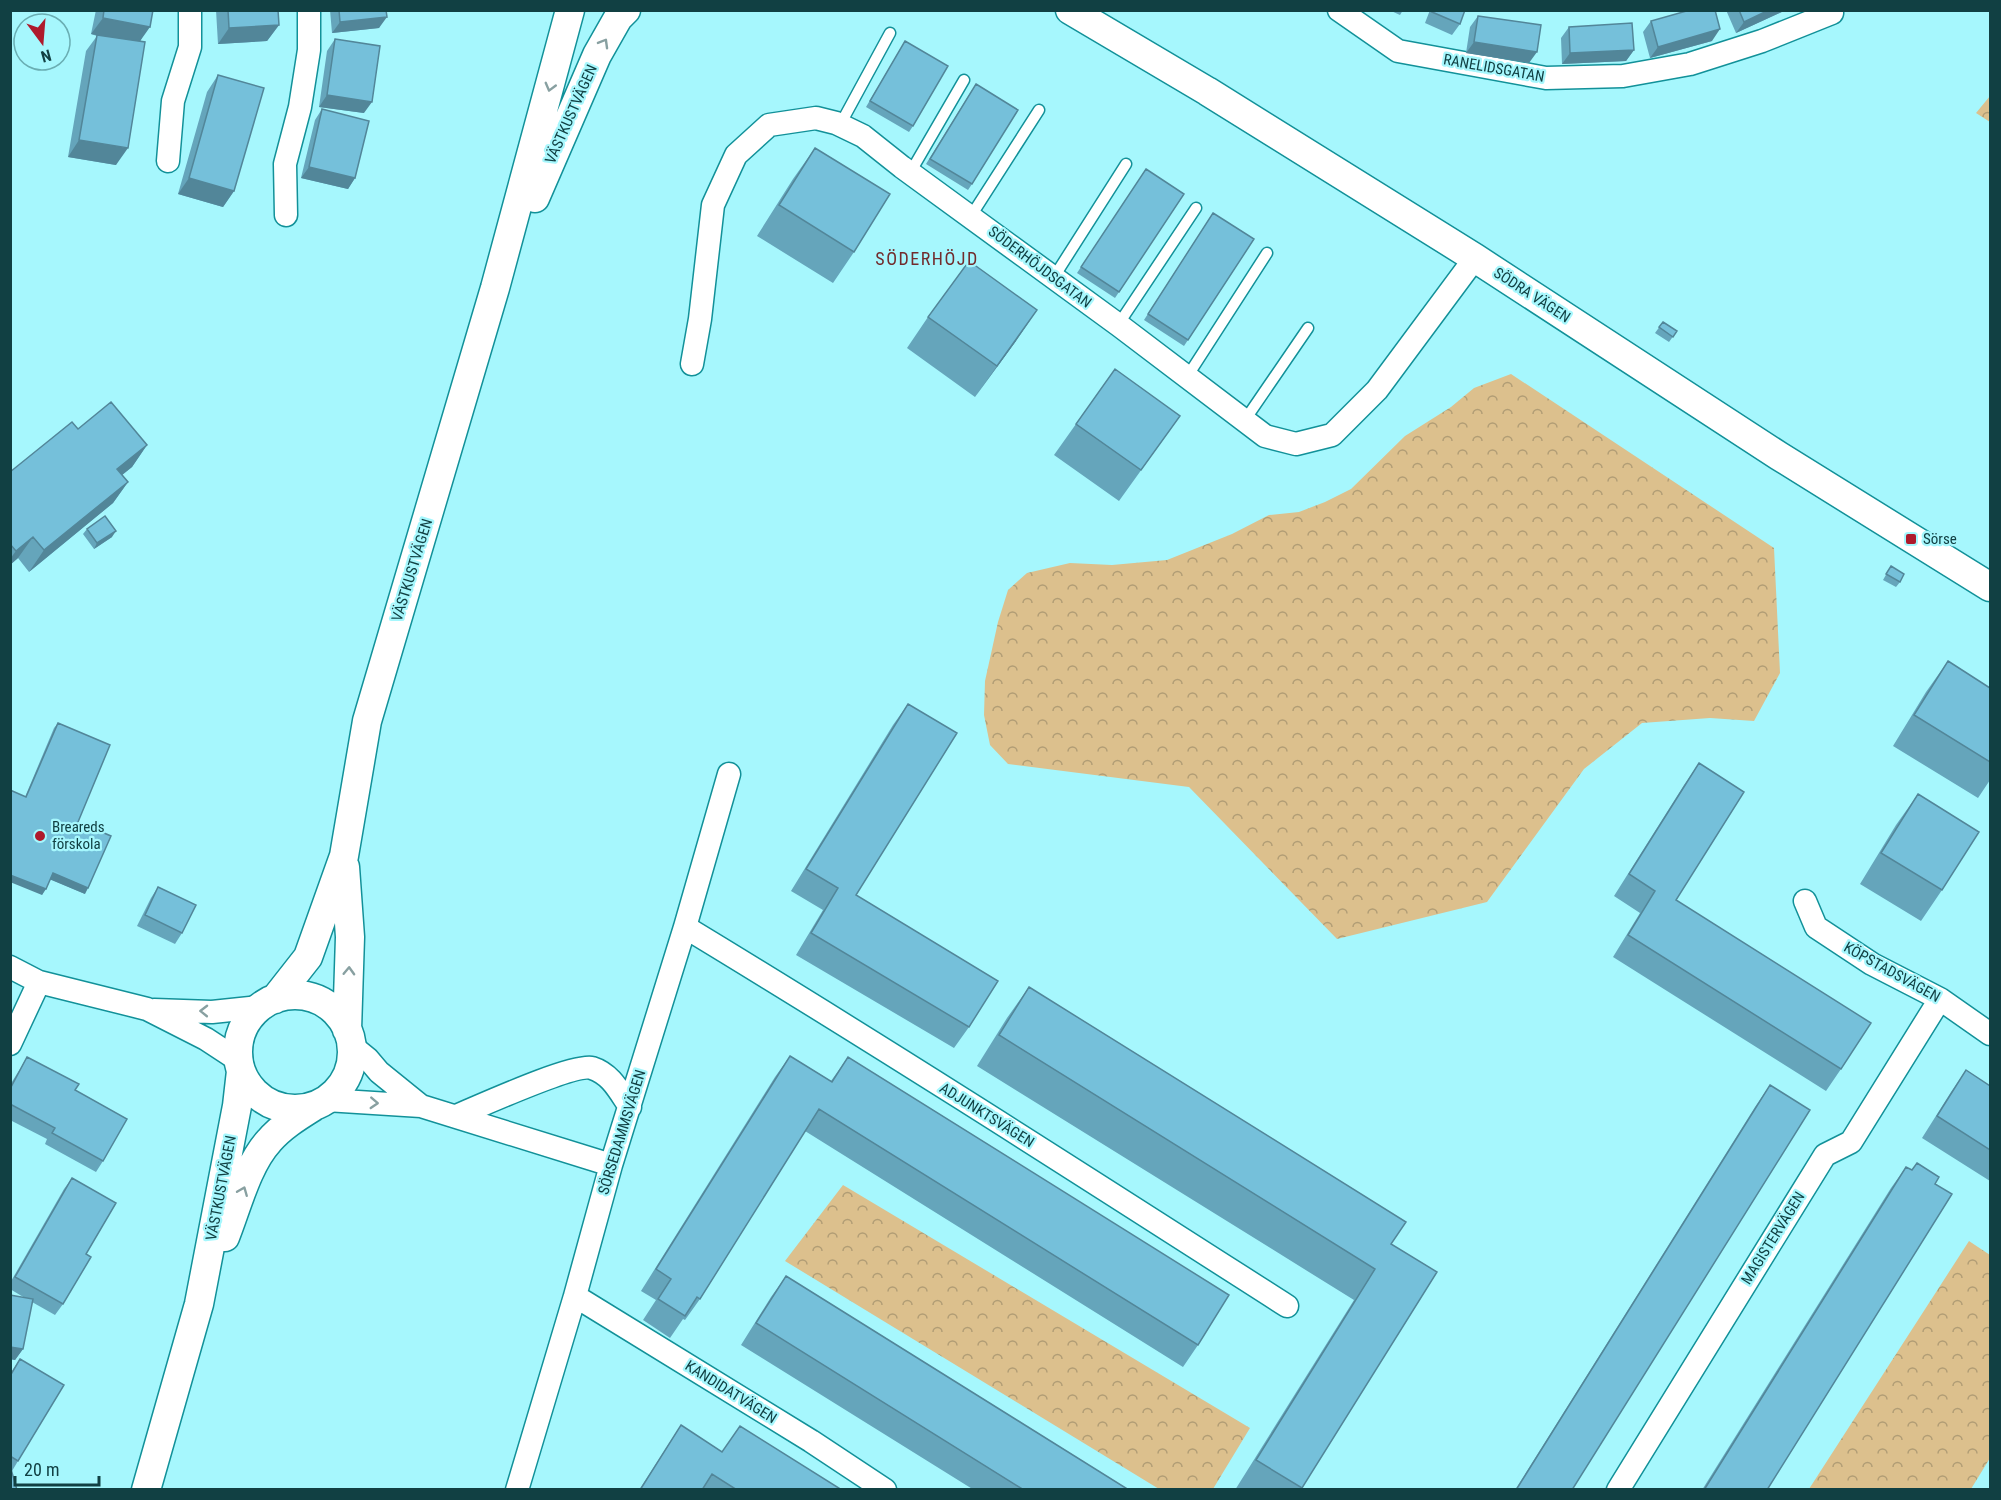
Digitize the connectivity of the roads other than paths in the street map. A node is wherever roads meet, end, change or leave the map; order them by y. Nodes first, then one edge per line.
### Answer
1 (190, 10) edge
2 (309, 10) edge
3 (570, 10) edge
4 (626, 10) edge
5 (1070, 10) edge
6 (1340, 10) edge
7 (1832, 14) dead end
8 (890, 33) dead end
9 (964, 80) dead end
10 (1039, 110) dead end
11 (840, 125) junction
12 (168, 161) dead end
13 (1126, 164) dead end
14 (910, 173) junction
15 (1196, 208) dead end
16 (286, 215) dead end
17 (971, 216) junction
18 (1267, 253) dead end
19 (1475, 258) junction
20 (1054, 277) junction
21 (495, 288) junction
22 (1118, 325) junction
23 (1308, 328) dead end
24 (692, 364) dead end
25 (1187, 377) junction
26 (1245, 420) junction
27 (1990, 587) edge
28 (729, 774) dead end
29 (344, 856) junction
30 (1805, 902) dead end
31 (685, 927) junction
32 (10, 967) edge
33 (39, 982) junction
34 (1940, 999) junction
35 (268, 1003) junction
36 (147, 1010) junction
37 (1990, 1034) edge
38 (349, 1038) junction
39 (10, 1044) edge
40 (240, 1065) junction
41 (319, 1104) junction
42 (421, 1106) junction
43 (630, 1107) junction
44 (456, 1116) junction
45 (611, 1165) junction
46 (575, 1296) junction
47 (198, 1304) junction
48 (1287, 1306) dead end
49 (146, 1490) edge
50 (517, 1490) edge
51 (885, 1490) edge
52 (1618, 1490) edge

1 - 12 street
2 - 16 street
3 -> 21 street, VÄSTKUSTVÄGEN
21 -> 4 street, VÄSTKUSTVÄGEN
5 - 19 street, SÖDRA VÄGEN
6 - 7 street, RANELIDSGATAN
8 - 11 lane
9 - 14 lane
10 - 17 lane
11 - 14 street, SÖDERHÖJDSGATAN
11 - 24 street, SÖDERHÖJDSGATAN
13 - 20 lane
14 - 17 street, SÖDERHÖJDSGATAN
15 - 22 lane
17 - 20 street, SÖDERHÖJDSGATAN
18 - 25 lane
19 - 26 street, SÖDERHÖJDSGATAN
19 - 27 street, SÖDRA VÄGEN
20 - 22 street, SÖDERHÖJDSGATAN
21 - 29 street, VÄSTKUSTVÄGEN
22 - 25 street, SÖDERHÖJDSGATAN
23 - 26 lane
25 - 26 street, SÖDERHÖJDSGATAN
28 - 31 street, SÖRSEDAMMSVÄGEN
29 - 35 street, VÄSTKUSTVÄGEN
38 -> 29 street, VÄSTKUSTVÄGEN
30 - 34 street, KÖPSTADSVÄGEN
31 - 43 street, SÖRSEDAMMSVÄGEN
31 - 48 street, ADJUNKTSVÄGEN
32 - 33 street
33 - 36 street
33 - 39 street
34 - 37 street, KÖPSTADSVÄGEN
34 - 52 street, MAGISTERVÄGEN
35 -> 36 street
35 - 38 street
35 - 40 street
36 - 40 street
38 - 41 street
38 - 42 street
40 - 41 street
40 - 47 street, VÄSTKUSTVÄGEN
41 -> 42 street
47 -> 41 street, VÄSTKUSTVÄGEN
42 - 44 street
43 - 44 street
43 - 45 street, SÖRSEDAMMSVÄGEN
44 - 45 street
45 - 46 street, SÖRSEDAMMSVÄGEN
46 - 50 street, SÖRSEDAMMSVÄGEN
46 - 51 street, KANDIDATVÄGEN
47 - 49 street, VÄSTKUSTVÄGEN

